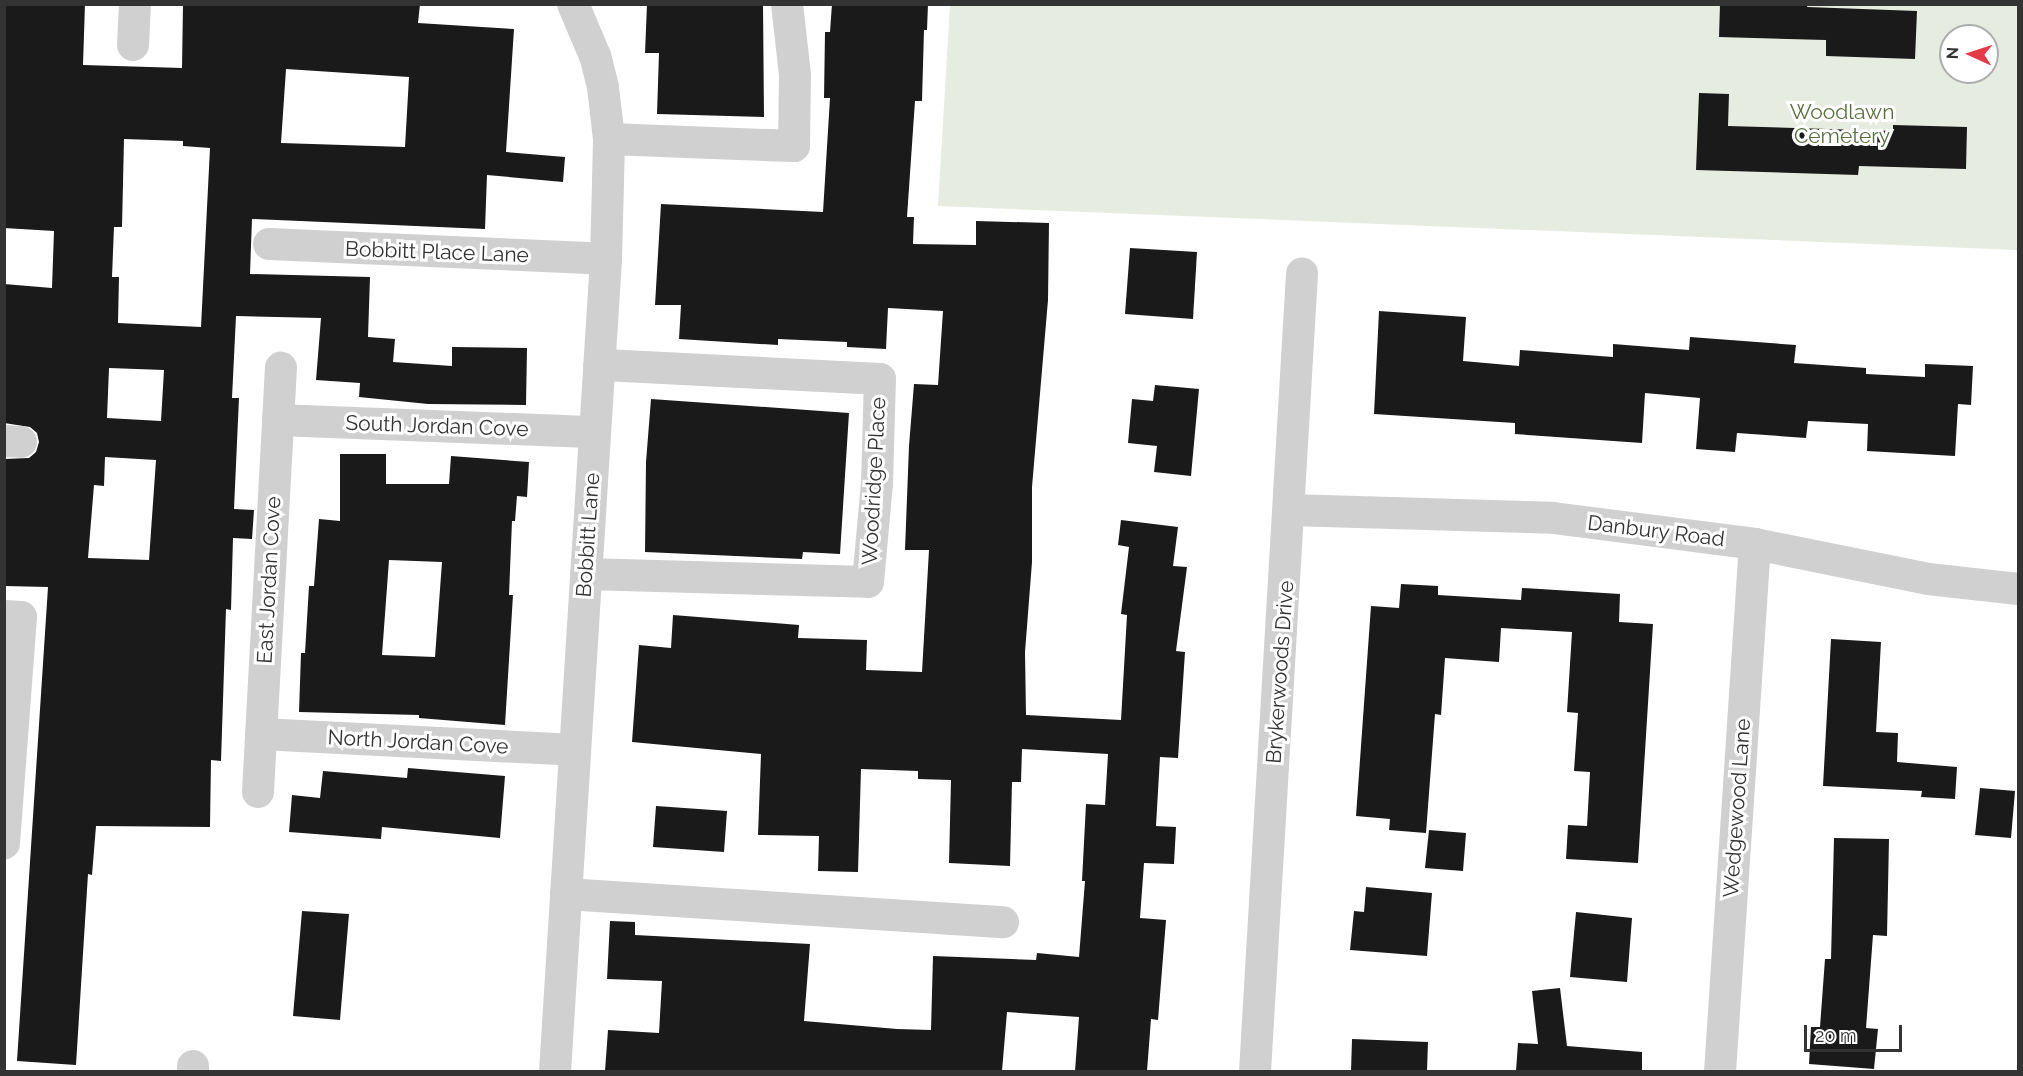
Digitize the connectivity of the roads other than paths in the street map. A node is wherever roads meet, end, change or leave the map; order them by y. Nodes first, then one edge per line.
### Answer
1 (135, 4) edge
2 (573, 4) edge
3 (788, 4) edge
4 (133, 45) dead end
5 (609, 139) junction
6 (269, 244) dead end
7 (606, 259) junction
8 (1302, 273) dead end
9 (599, 365) junction
10 (281, 368) dead end
11 (278, 420) junction
12 (595, 432) junction
13 (1290, 510) junction
14 (1755, 544) junction
15 (586, 574) junction
16 (2019, 589) edge
17 (13, 616) edge
18 (261, 734) junction
19 (575, 750) junction
20 (258, 792) dead end
21 (4, 843) edge
22 (566, 894) junction
23 (1003, 922) dead end
24 (555, 1071) edge
25 (1255, 1071) edge
26 (1720, 1071) edge

1 - 4 street
2 - 5 street, Bobbitt Lane
3 - 5 street
5 - 7 street, Bobbitt Lane
6 - 7 street, Bobbitt Place Lane
7 - 9 street, Bobbitt Lane
8 - 13 street, Brykerwoods Drive
9 - 12 street, Bobbitt Lane
9 - 15 street, Woodridge Place
10 - 11 street, East Jordan Cove
11 - 12 street, South Jordan Cove
11 - 18 street, East Jordan Cove
12 - 15 street, Bobbitt Lane
13 - 14 street, Danbury Road
13 - 25 street, Brykerwoods Drive
14 - 16 street, Danbury Road
14 - 26 street, Wedgewood Lane
15 - 19 street, Bobbitt Lane
17 - 21 street
18 - 19 street, North Jordan Cove
18 - 20 street, East Jordan Cove
19 - 22 street, Bobbitt Lane
22 - 23 street
22 - 24 street, Bobbitt Lane

